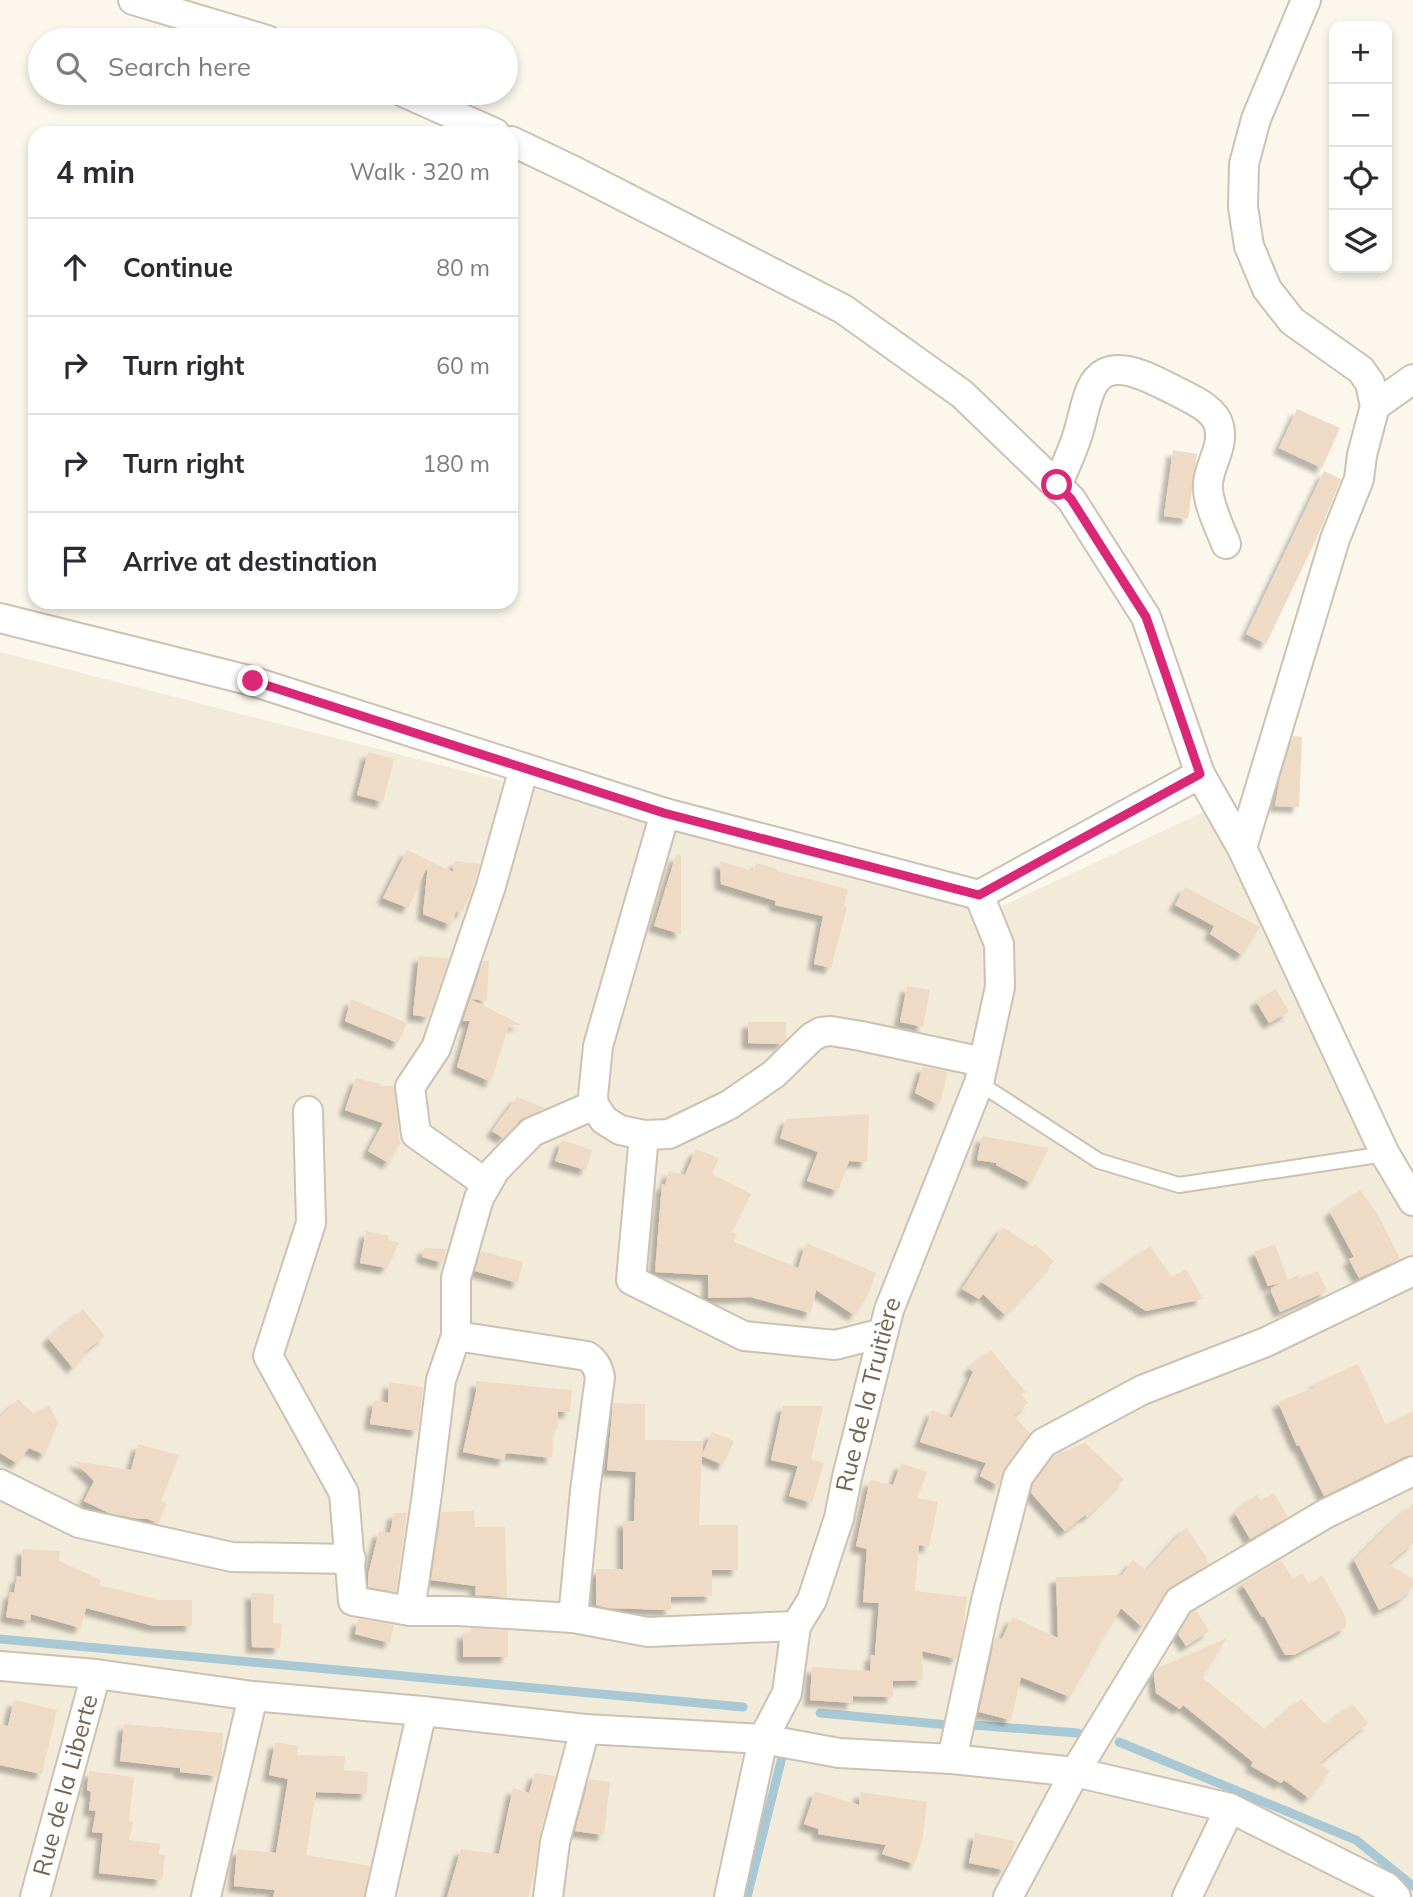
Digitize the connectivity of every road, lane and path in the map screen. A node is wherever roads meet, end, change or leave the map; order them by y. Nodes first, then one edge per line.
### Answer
1 (133, 0) edge
2 (1306, 0) edge
3 (227, 28) edge
4 (432, 105) edge
5 (479, 126) edge
6 (518, 144) edge
7 (1413, 379) edge
8 (1375, 406) junction
9 (1057, 485) junction
10 (1226, 544) dead end
11 (0, 618) edge
12 (524, 768) junction
13 (1200, 774) junction
14 (664, 813) junction
15 (1242, 848) junction
16 (979, 895) junction
17 (981, 1072) junction
18 (594, 1105) junction
19 (308, 1111) dead end
20 (644, 1136) junction
21 (1385, 1154) junction
22 (487, 1184) junction
23 (1413, 1201) edge
24 (1413, 1271) edge
25 (883, 1333) junction
26 (456, 1336) junction
27 (1413, 1471) edge
28 (0, 1484) edge
29 (351, 1559) junction
30 (410, 1611) junction
31 (573, 1618) junction
32 (796, 1626) junction
33 (0, 1666) edge
34 (96, 1674) junction
35 (253, 1696) junction
36 (422, 1711) junction
37 (585, 1728) junction
38 (763, 1739) junction
39 (952, 1759) junction
40 (1075, 1772) junction
41 (1230, 1808) junction
42 (1388, 1894) edge
43 (35, 1897) edge
44 (206, 1897) edge
45 (380, 1897) edge
46 (548, 1897) edge
47 (729, 1897) edge
48 (1008, 1897) edge
49 (1187, 1897) edge

1 - 3 street
2 - 8 street
4 - 5 street
6 - 9 street
7 - 8 street
8 - 15 street
9 - 10 street
9 - 13 street
11 - 12 street
12 - 14 street
12 - 22 street
13 - 15 street
13 - 16 street
14 - 16 street
14 - 18 street
15 - 21 street
16 - 17 street, Rue de la Truitière
17 - 20 street
17 - 21 lane
17 - 25 street, Rue de la Truitière
18 - 20 street
18 - 22 street
19 - 29 street
20 - 25 street
21 - 23 street
22 - 26 street
24 - 39 street
25 - 32 street, Rue de la Truitière
26 - 30 street
26 - 31 street
27 - 40 street
28 - 29 street
29 - 30 street
30 - 31 street
31 - 32 street
32 - 38 street, Rue de la Truitière
33 - 34 street
34 - 35 street
34 - 43 street, Rue de la Liberte
35 - 36 street
35 - 44 street
36 - 37 street
36 - 45 street
37 - 38 street
37 - 46 street
38 - 39 street
38 - 47 street, Rue de la Truitière
39 - 40 street
40 - 41 street
40 - 48 street
41 - 42 street
41 - 49 street

